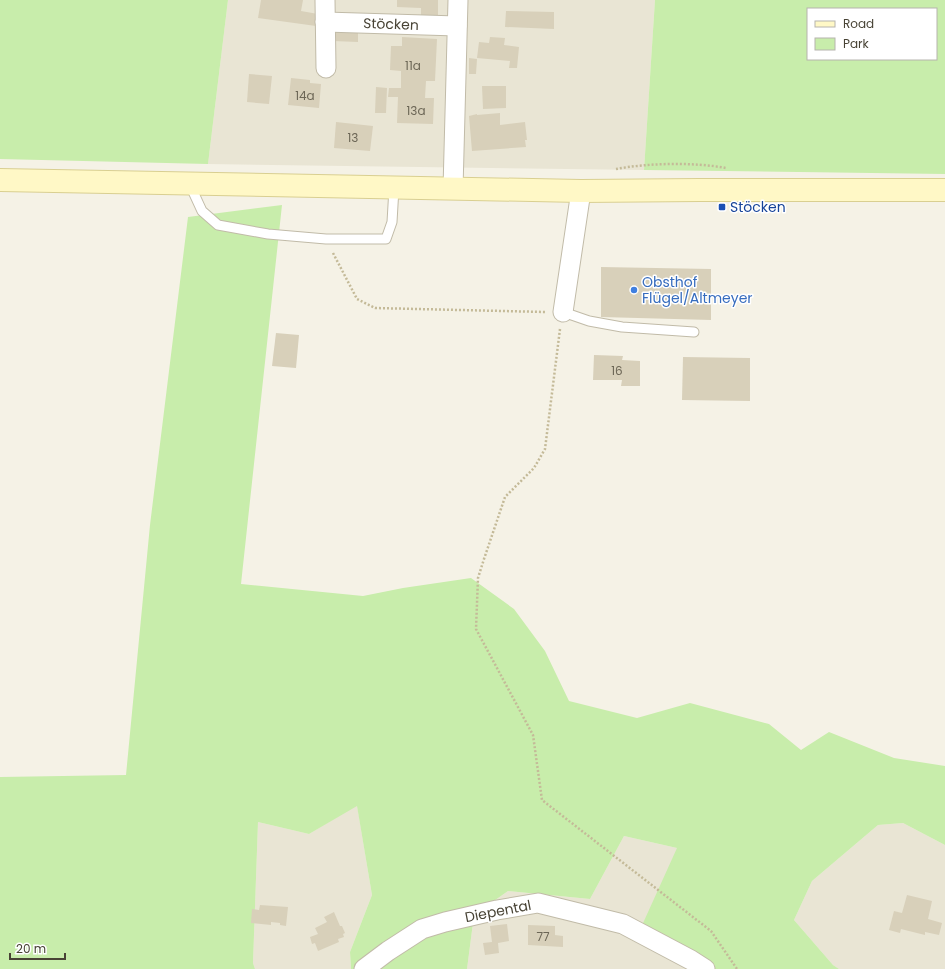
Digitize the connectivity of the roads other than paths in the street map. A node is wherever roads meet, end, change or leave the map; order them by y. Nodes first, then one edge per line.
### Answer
1 (325, 0) edge
2 (458, 0) edge
3 (325, 22) junction
4 (457, 26) junction
5 (326, 68) dead end
6 (0, 180) edge
7 (189, 184) junction
8 (394, 188) junction
9 (453, 189) junction
10 (945, 190) edge
11 (581, 191) junction
12 (562, 312) joint
13 (694, 332) dead end
14 (364, 969) edge
15 (705, 969) edge

1 - 3 street
2 - 4 street
3 - 4 street, Stöcken
3 - 5 street
4 - 9 street
6 - 7 main road
7 - 8 main road
7 - 8 lane
8 - 9 main road
9 - 11 main road
10 - 11 main road
11 - 12 street
12 - 13 lane
14 - 15 street, Diepental

